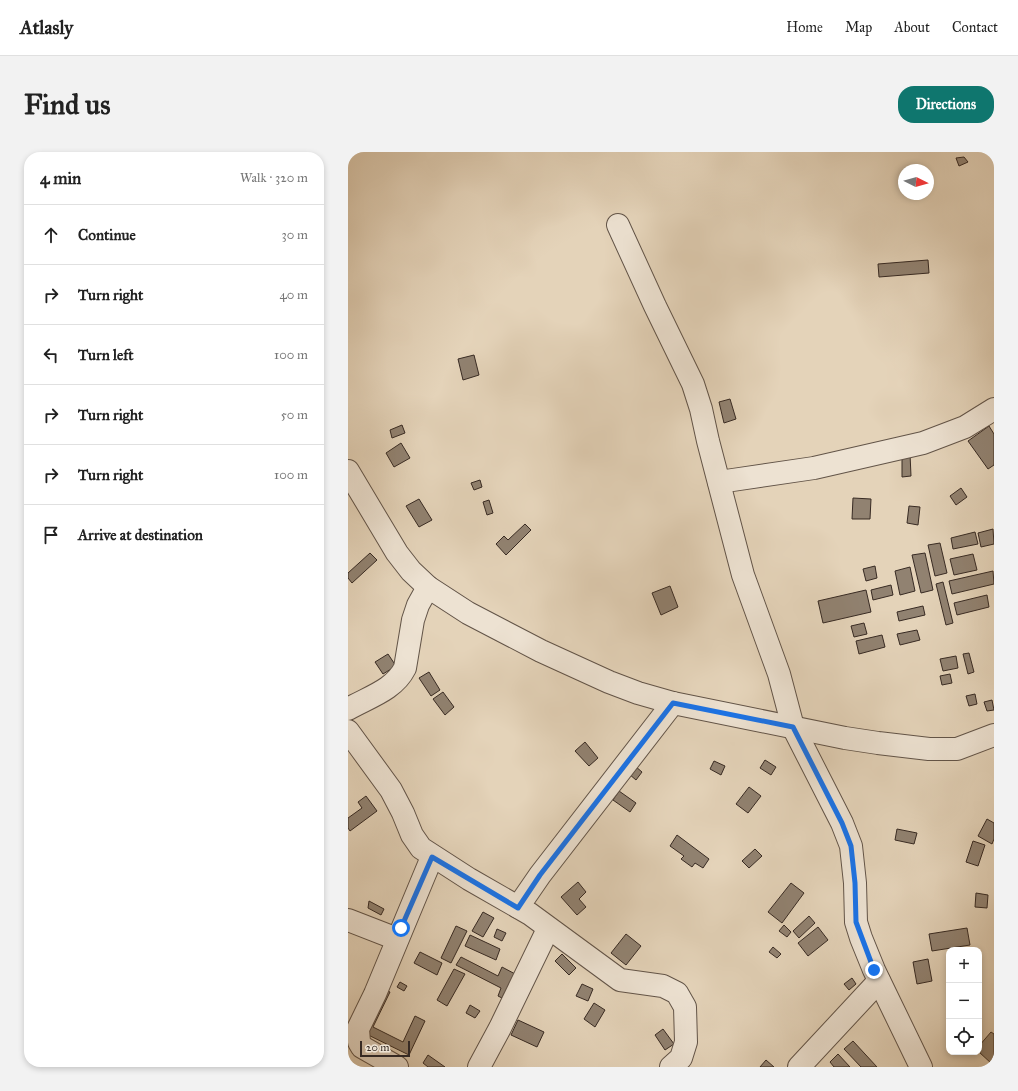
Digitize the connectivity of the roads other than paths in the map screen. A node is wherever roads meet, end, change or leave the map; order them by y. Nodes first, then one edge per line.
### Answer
1 (618, 225) dead end
2 (994, 409) edge
3 (348, 471) edge
4 (719, 482) junction
5 (428, 588) junction
6 (673, 703) junction
7 (348, 709) edge
8 (793, 727) junction
9 (348, 731) edge
10 (994, 735) edge
11 (432, 857) junction
12 (518, 908) junction
13 (348, 920) edge
14 (548, 929) junction
15 (397, 939) junction
16 (879, 981) junction
17 (397, 1067) edge
18 (479, 1067) edge
19 (671, 1067) edge
20 (800, 1067) edge
21 (921, 1067) edge

1 - 4 street
2 - 4 street
3 - 5 street
4 - 8 street
5 - 6 street
5 - 7 street
6 - 8 street
6 - 12 street
8 - 10 street
8 - 16 street
9 - 11 street
11 - 12 street
11 - 15 street
12 - 14 street
13 - 15 street
14 - 18 street
14 - 19 street
15 - 17 street
16 - 20 street
16 - 21 street

